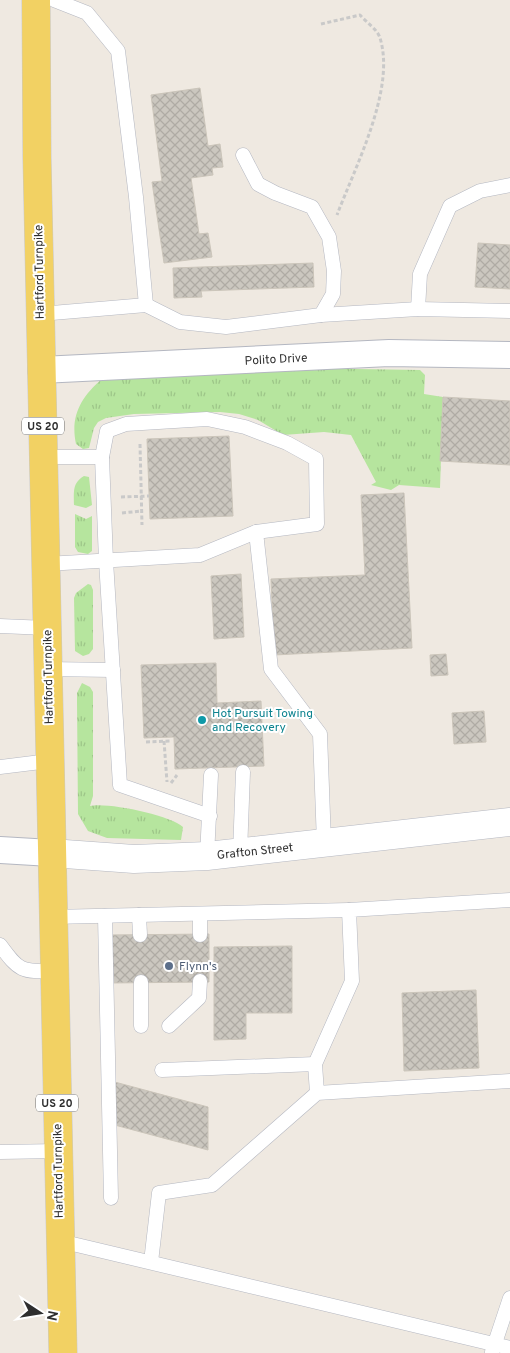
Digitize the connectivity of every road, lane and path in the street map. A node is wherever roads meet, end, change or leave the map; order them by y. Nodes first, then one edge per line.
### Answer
1 (36, 0) edge
2 (54, 0) edge
3 (321, 24) dead end
4 (243, 155) dead end
5 (510, 185) edge
6 (329, 237) junction
7 (146, 305) junction
8 (418, 309) junction
9 (510, 311) edge
10 (40, 314) junction
11 (321, 315) junction
12 (510, 355) edge
13 (41, 370) junction
14 (140, 444) dead end
15 (43, 457) junction
16 (102, 457) junction
17 (141, 496) junction
18 (149, 496) dead end
19 (142, 525) dead end
20 (256, 532) junction
21 (106, 561) junction
22 (46, 564) junction
23 (0, 626) edge
24 (47, 628) junction
25 (47, 669) junction
26 (113, 670) junction
27 (164, 741) junction
28 (172, 741) dead end
29 (146, 742) dead end
30 (50, 761) junction
31 (0, 767) edge
32 (243, 772) dead end
33 (211, 775) dead end
34 (167, 788) dead end
35 (210, 816) junction
36 (510, 822) edge
37 (324, 843) junction
38 (0, 850) edge
39 (51, 853) junction
40 (240, 853) junction
41 (207, 856) junction
42 (510, 900) edge
43 (349, 910) junction
44 (140, 915) junction
45 (200, 915) junction
46 (105, 916) junction
47 (52, 917) junction
48 (140, 935) dead end
49 (200, 935) dead end
50 (0, 945) edge
51 (54, 972) junction
52 (200, 981) dead end
53 (141, 982) dead end
54 (141, 1026) dead end
55 (169, 1026) dead end
56 (315, 1064) junction
57 (162, 1070) dead end
58 (510, 1081) edge
59 (317, 1093) junction
60 (58, 1151) junction
61 (0, 1152) edge
62 (111, 1198) dead end
63 (60, 1240) junction
64 (151, 1262) junction
65 (510, 1298) edge
66 (61, 1347) edge
67 (510, 1348) edge
68 (493, 1349) edge

1 - 10 main road, Hartford Turnpike / US 20
2 - 7 lane
3 - 6 path
4 - 6 lane
5 - 8 lane
6 - 11 lane
7 - 10 lane
7 - 11 lane
8 - 9 lane
8 - 11 lane
10 - 13 main road, Hartford Turnpike / US 20
12 - 13 street, Polito Drive
13 - 15 main road, Hartford Turnpike / US 20
14 - 17 path
15 - 16 lane
15 - 22 main road, Hartford Turnpike / US 20
16 - 20 lane
16 - 21 lane
17 - 18 path
17 - 19 path
20 - 21 lane
20 - 37 lane
21 - 22 lane
21 - 26 lane
22 - 24 main road, Hartford Turnpike / US 20
23 - 24 lane
24 - 25 main road, Hartford Turnpike / US 20
25 - 26 lane
25 - 30 main road, Hartford Turnpike / US 20
26 - 35 lane
27 - 28 path
27 - 29 path
27 - 34 path
30 - 31 lane
30 - 39 main road, Hartford Turnpike / US 20
32 - 40 lane
33 - 35 lane
35 - 41 lane
36 - 37 street, Grafton Street
37 - 40 street, Grafton Street
38 - 39 street, Grafton Street
39 - 41 street, Grafton Street
39 - 47 main road, Hartford Turnpike / US 20
40 - 41 street, Grafton Street
42 - 43 lane
43 - 45 lane
43 - 56 lane
44 - 45 lane
44 - 46 lane
44 - 48 lane
45 - 49 lane
46 - 47 lane
46 - 62 lane
47 - 51 main road, Hartford Turnpike / US 20
50 - 51 lane
51 - 60 main road, Hartford Turnpike / US 20
52 - 55 lane
53 - 54 lane
56 - 57 lane
56 - 59 lane
58 - 59 lane
59 - 64 lane
60 - 61 lane
60 - 63 main road, Hartford Turnpike / US 20
63 - 64 lane
63 - 66 main road, Hartford Turnpike / US 20
64 - 68 lane
65 - 68 lane
67 - 68 lane

